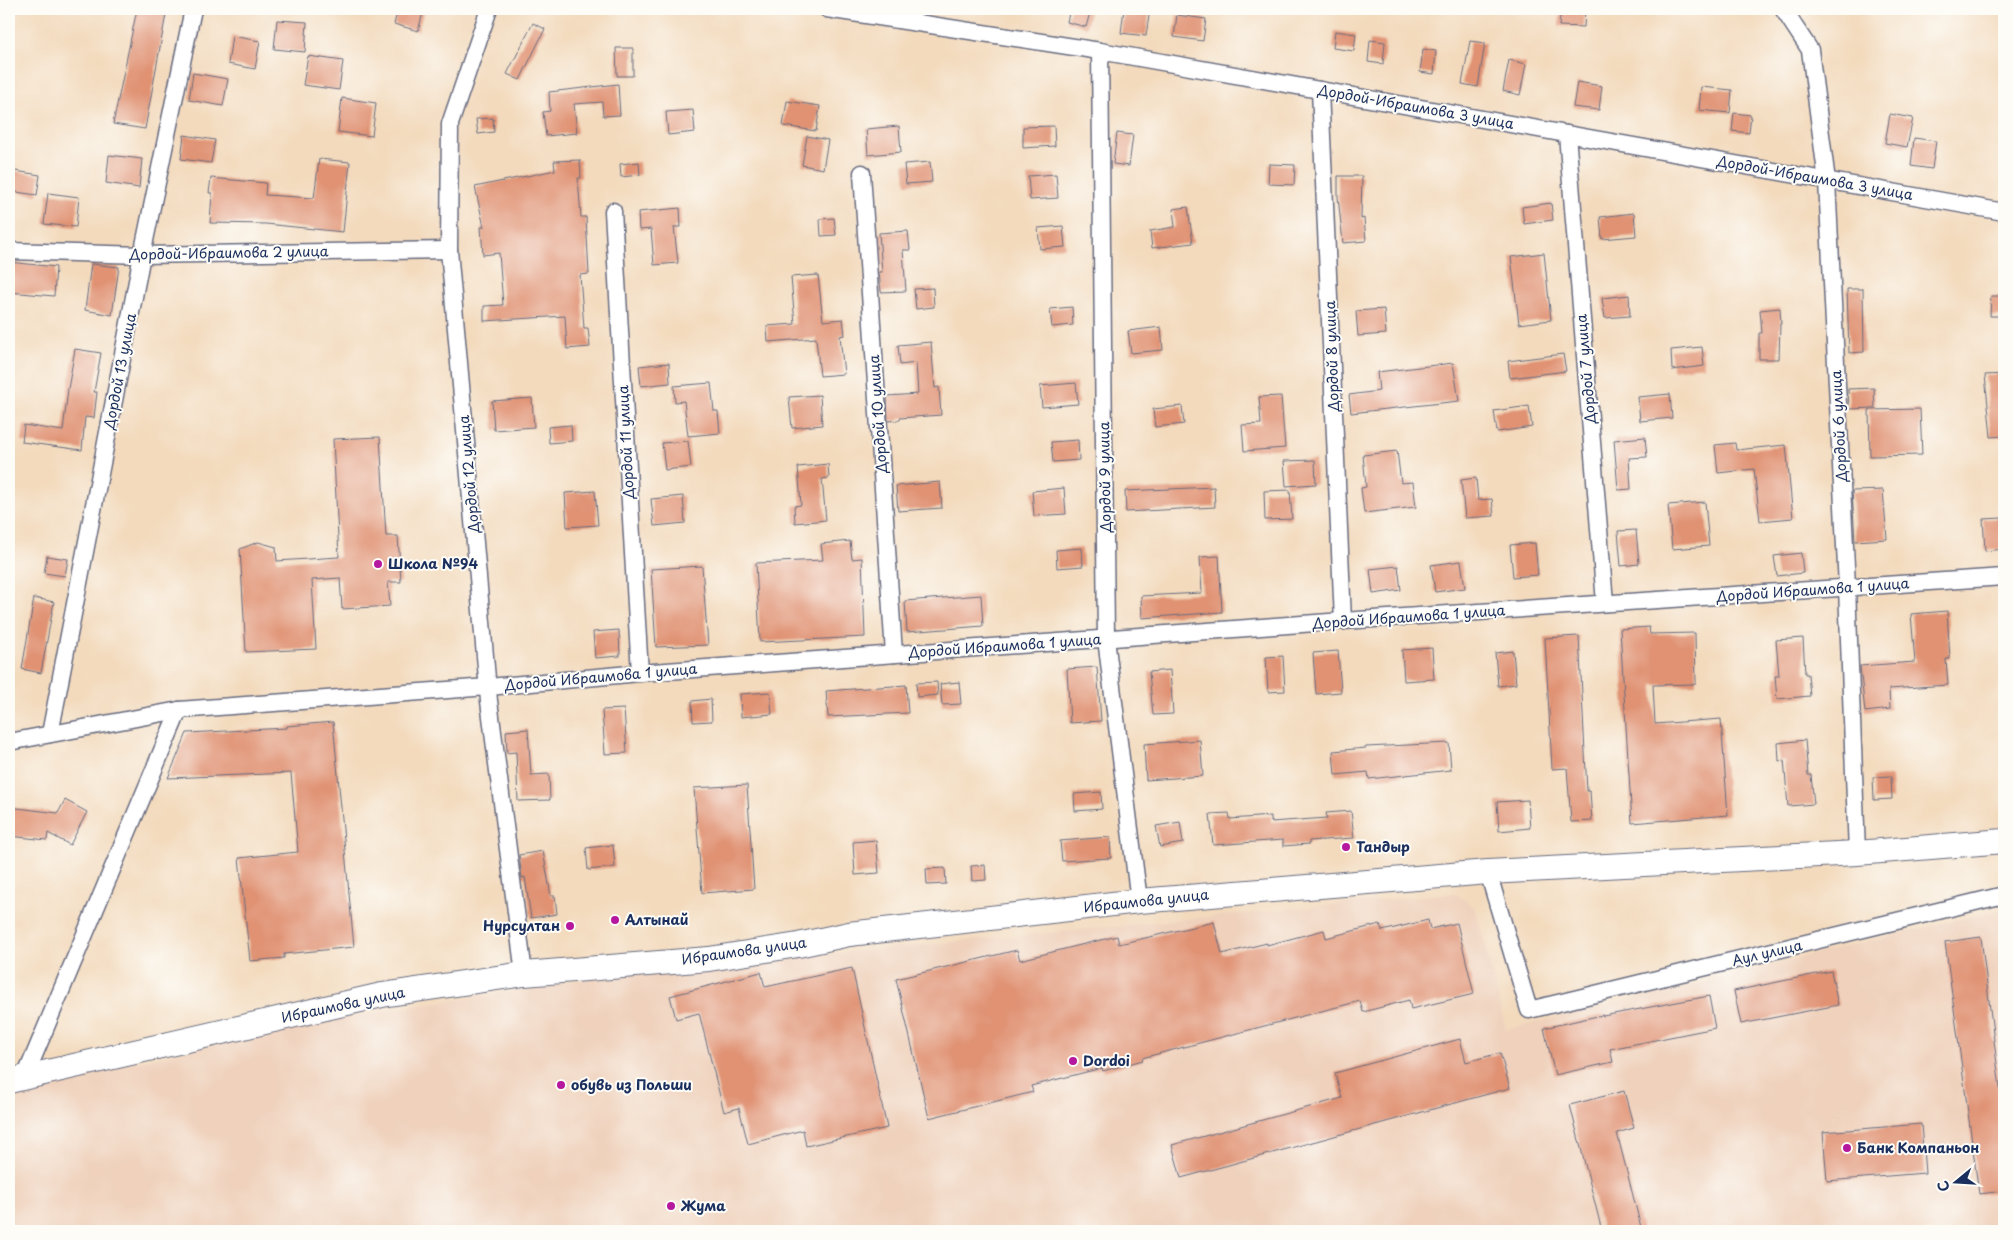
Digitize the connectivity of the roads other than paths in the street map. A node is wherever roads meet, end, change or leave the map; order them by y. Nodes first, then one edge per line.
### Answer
1 (193, 9) edge
2 (489, 9) edge
3 (827, 9) edge
4 (1783, 9) edge
5 (1100, 51) junction
6 (1320, 90) junction
7 (1567, 134) junction
8 (862, 173) dead end
9 (1827, 181) junction
10 (613, 211) dead end
11 (2004, 212) edge
12 (449, 250) junction
13 (9, 251) edge
14 (142, 256) junction
15 (2004, 577) edge
16 (1847, 587) junction
17 (1605, 604) junction
18 (1343, 621) junction
19 (1106, 639) junction
20 (894, 654) junction
21 (640, 673) junction
22 (488, 687) junction
23 (179, 710) junction
24 (50, 734) junction
25 (9, 742) edge
26 (2004, 841) edge
27 (1857, 853) junction
28 (1488, 872) junction
29 (2004, 895) edge
30 (1139, 901) junction
31 (524, 974) junction
32 (17, 1079) edge

1 - 14 street, Дордой 13 улица
2 - 12 street, Дордой 12 улица
3 - 5 street, Дордой-Ибраимова 3 улица
4 - 9 street, Дордой 6 улица
5 - 6 street, Дордой-Ибраимова 3 улица
5 - 19 street, Дордой 9 улица
6 - 7 street, Дордой-Ибраимова 3 улица
6 - 18 street, Дордой 8 улица
7 - 9 street, Дордой-Ибраимова 3 улица
7 - 17 street, Дордой 7 улица
8 - 20 street, Дордой 10 улица
9 - 11 street, Дордой-Ибраимова 3 улица
9 - 16 street, Дордой 6 улица
10 - 21 street, Дордой 11 улица
12 - 14 street, Дордой-Ибраимова 2 улица
12 - 22 street, Дордой 12 улица
13 - 14 street, Дордой-Ибраимова 2 улица
14 - 24 street, Дордой 13 улица
15 - 16 street, Дордой Ибраимова 1 улица
16 - 17 street, Дордой Ибраимова 1 улица
16 - 27 street, Дордой 6 улица
17 - 18 street, Дордой Ибраимова 1 улица
18 - 19 street, Дордой Ибраимова 1 улица
19 - 20 street, Дордой Ибраимова 1 улица
19 - 30 street, Дордой 9 улица
20 - 21 street, Дордой Ибраимова 1 улица
21 - 22 street, Дордой Ибраимова 1 улица
22 - 23 street, Дордой Ибраимова 1 улица
22 - 31 street, Дордой 12 улица
23 - 24 street, Дордой Ибраимова 1 улица
23 - 32 street
24 - 25 street, Дордой Ибраимова 1 улица
26 - 27 main road, Ибраимова улица
27 - 28 main road, Ибраимова улица
28 - 29 street, Аул улица
28 - 30 main road, Ибраимова улица
30 - 31 main road, Ибраимова улица
31 - 32 main road, Ибраимова улица

